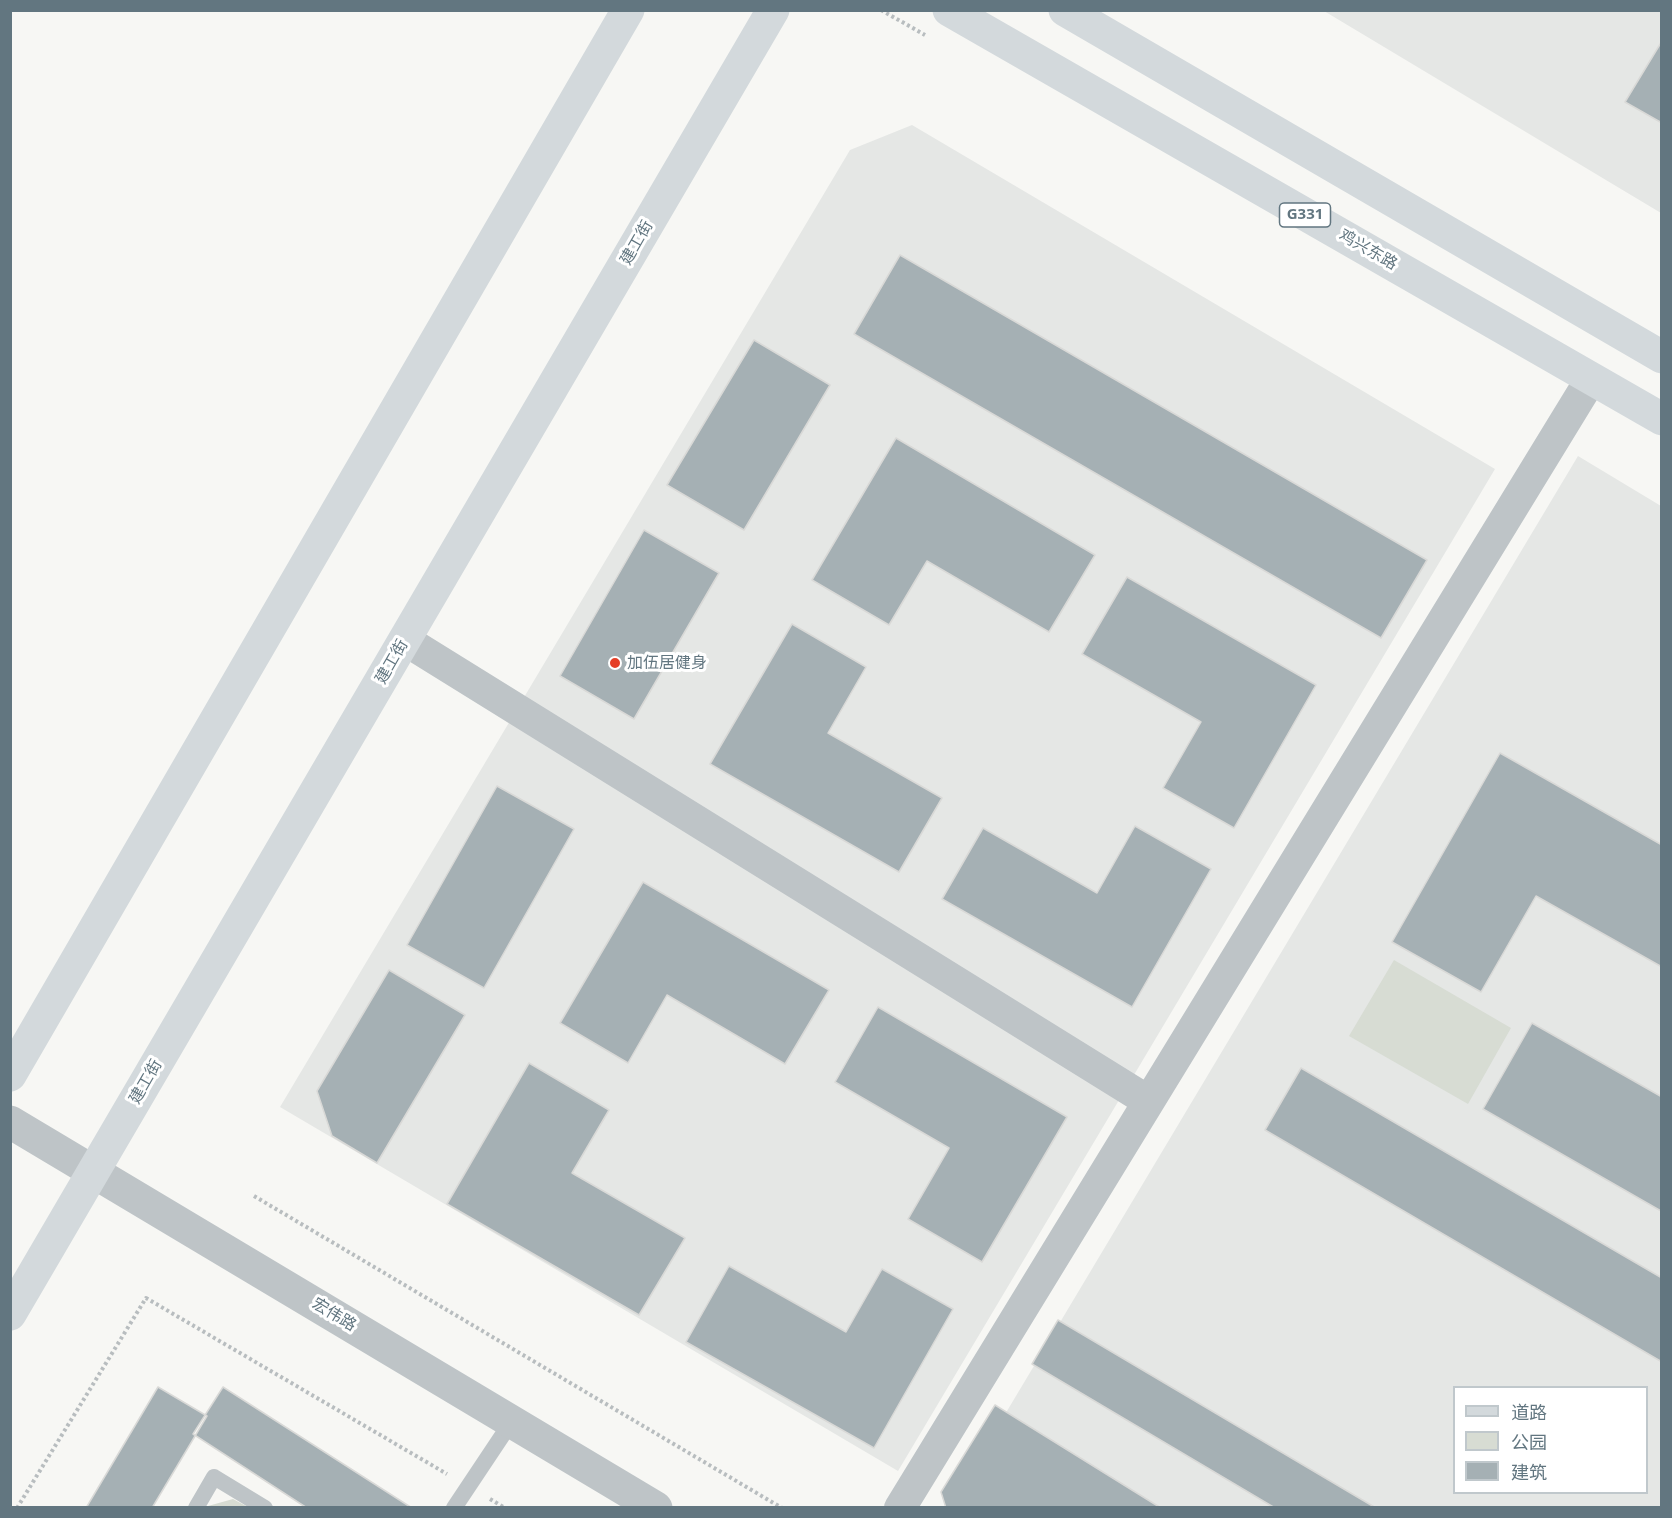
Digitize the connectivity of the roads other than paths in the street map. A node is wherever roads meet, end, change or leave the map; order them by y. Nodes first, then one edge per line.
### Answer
1 (628, 10) edge
2 (773, 10) edge
3 (949, 10) edge
4 (1065, 10) edge
5 (1662, 357) edge
6 (1591, 379) junction
7 (1662, 419) edge
8 (405, 640) junction
9 (10, 1076) edge
10 (1148, 1101) junction
11 (10, 1122) edge
12 (94, 1171) junction
13 (10, 1314) edge
14 (512, 1421) junction
15 (196, 1508) edge
16 (266, 1508) edge
17 (454, 1508) edge
18 (656, 1508) edge
19 (900, 1508) edge

1 - 9 main road
2 - 8 main road, 建工街
3 - 6 main road, 鸡兴东路 / G331
4 - 5 main road
6 - 7 main road, 鸡兴东路 / G331
6 - 10 street
8 - 10 street
8 - 12 main road, 建工街
10 - 19 street
11 - 12 street, 宏伟路
12 - 13 main road, 建工街
12 - 14 street, 宏伟路
14 - 17 lane
14 - 18 street, 宏伟路
15 - 16 lane

